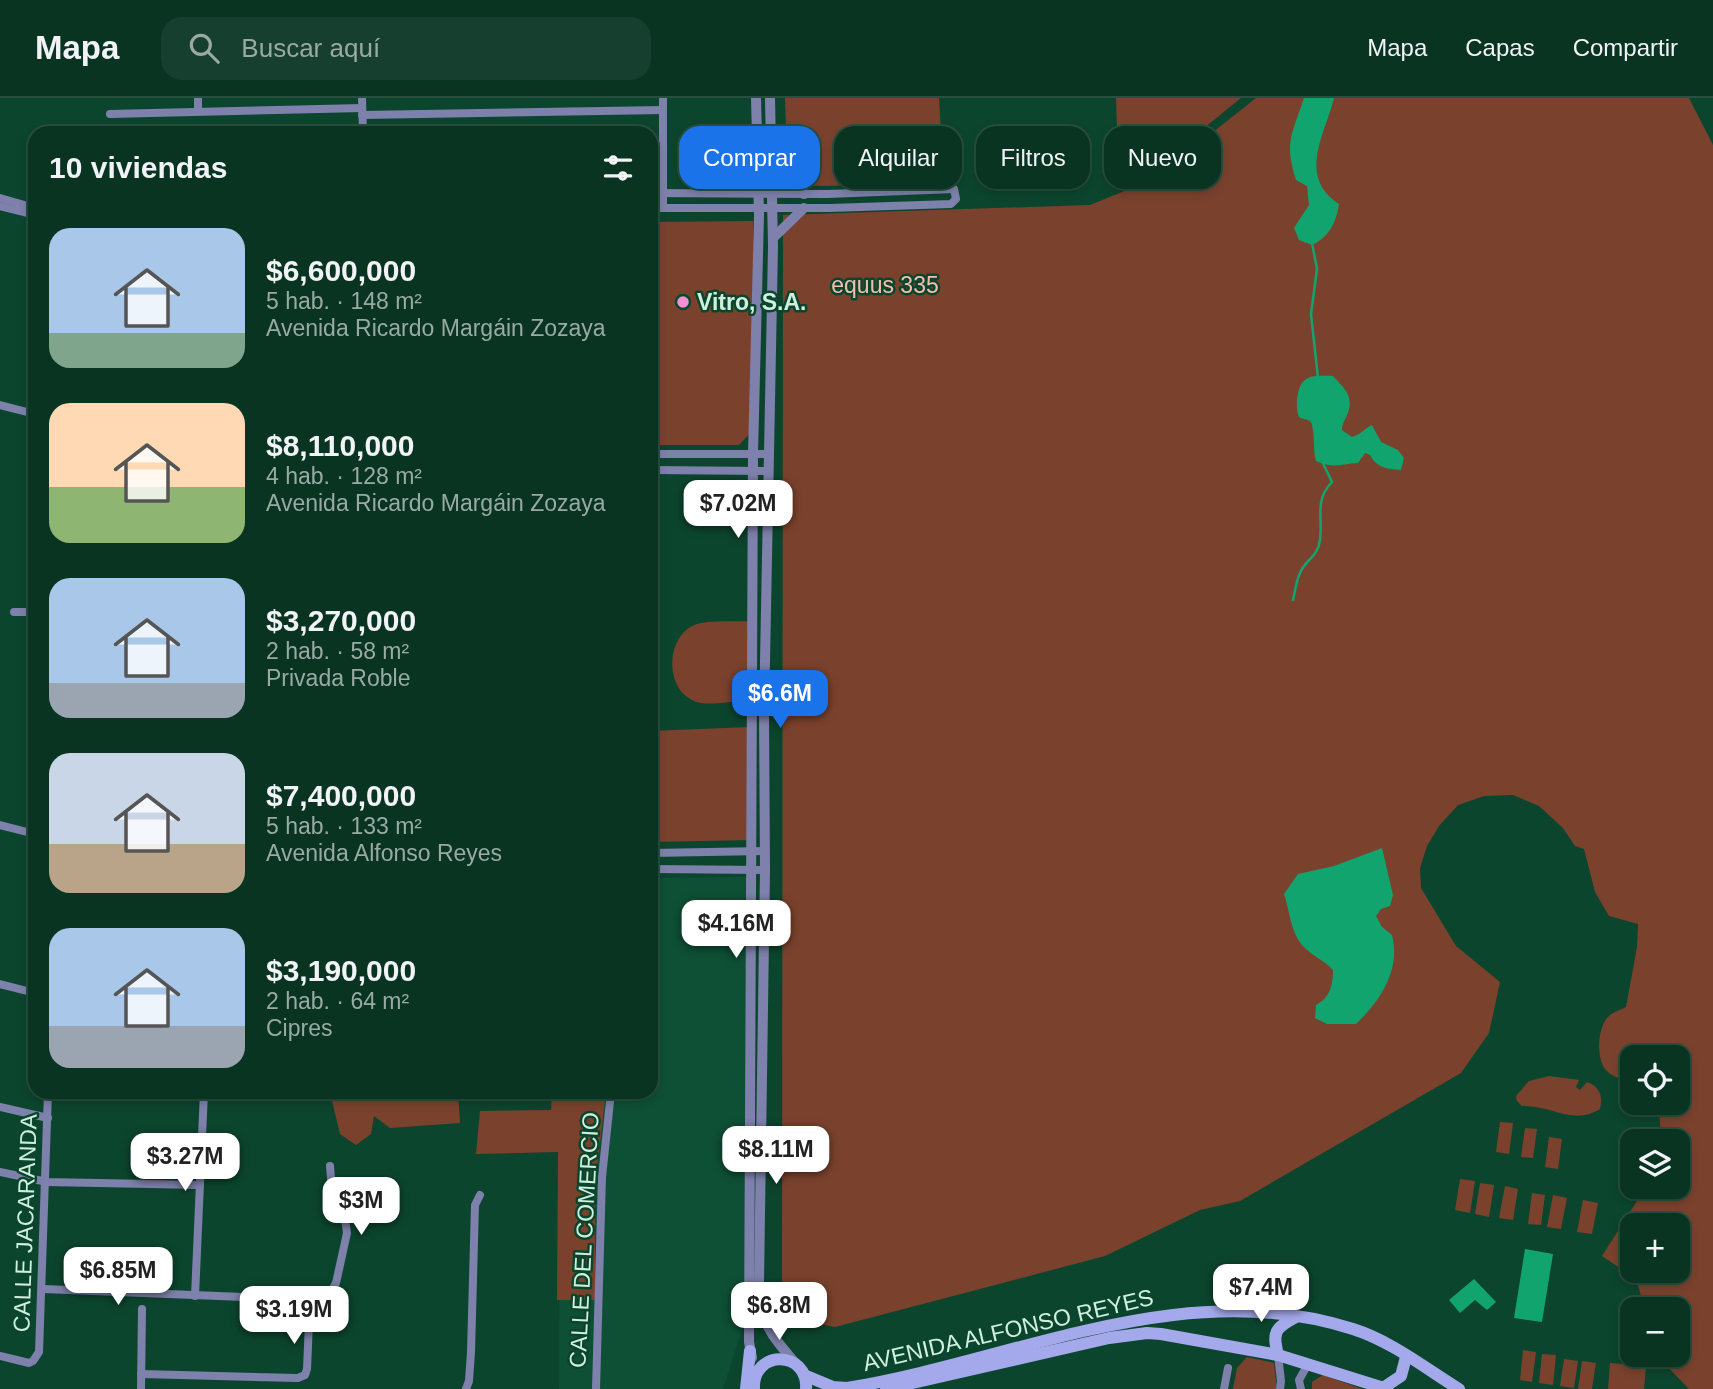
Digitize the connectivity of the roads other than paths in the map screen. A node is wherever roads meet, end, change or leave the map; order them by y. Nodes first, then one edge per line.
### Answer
1 (198, 98) edge
2 (279, 98) edge
3 (362, 98) edge
4 (663, 98) edge
5 (756, 98) edge
6 (769, 98) edge
7 (279, 109) junction
8 (663, 110) junction
9 (198, 111) junction
10 (362, 112) junction
11 (110, 114) dead end
12 (363, 126) edge
13 (770, 126) edge
14 (772, 189) edge
15 (799, 189) edge
16 (889, 192) junction
17 (658, 193) edge
18 (663, 193) junction
19 (759, 194) junction
20 (772, 194) junction
21 (804, 194) junction
22 (0, 198) edge
23 (0, 206) edge
24 (28, 206) edge
25 (890, 206) junction
26 (658, 208) edge
27 (663, 208) junction
28 (759, 208) junction
29 (772, 208) junction
30 (804, 208) junction
31 (28, 213) edge
32 (773, 239) junction
33 (0, 405) edge
34 (28, 412) edge
35 (658, 454) edge
36 (753, 454) junction
37 (768, 454) junction
38 (658, 470) edge
39 (753, 470) junction
40 (768, 471) junction
41 (14, 612) dead end
42 (28, 612) edge
43 (0, 825) edge
44 (28, 832) edge
45 (752, 850) junction
46 (765, 851) junction
47 (658, 853) edge
48 (658, 869) edge
49 (752, 870) junction
50 (765, 870) junction
51 (0, 984) edge
52 (28, 991) edge
53 (48, 1099) edge
54 (204, 1099) edge
55 (610, 1099) edge
56 (0, 1107) edge
57 (48, 1118) junction
58 (330, 1166) dead end
59 (0, 1172) edge
60 (47, 1182) junction
61 (200, 1185) junction
62 (480, 1195) dead end
63 (43, 1289) junction
64 (195, 1296) junction
65 (142, 1309) dead end
66 (1296, 1317) junction
67 (309, 1322) dead end
68 (750, 1352) joint
69 (1278, 1355) junction
70 (0, 1356) edge
71 (1406, 1357) junction
72 (1308, 1364) junction
73 (1228, 1368) dead end
74 (801, 1370) junction
75 (141, 1374) junction
76 (1300, 1384) edge
77 (1280, 1385) edge
78 (753, 1386) edge
79 (1385, 1388) edge
80 (141, 1389) edge
81 (466, 1389) edge
82 (596, 1389) edge
83 (806, 1389) edge
84 (886, 1389) edge
85 (1224, 1389) edge
86 (1459, 1389) edge

1 - 9 street
2 - 7 street
3 - 10 street
4 - 8 street
5 - 19 street
6 - 13 street
7 - 9 street
7 - 10 street
8 - 10 street
8 - 18 street
9 - 11 street
10 - 12 street
14 - 20 street
15 - 21 street
16 - 21 street
16 - 25 street
16 - 25 street
17 - 18 street
18 - 19 street
18 - 27 street
19 - 20 street
19 - 28 street
20 - 21 street
20 - 29 street
22 - 24 street
23 - 31 street
25 - 30 street
26 - 27 street
27 - 28 street
28 - 29 street
28 - 36 street
29 - 30 street
29 - 32 street
30 - 32 street
32 - 37 street
33 - 34 street
35 - 36 street
36 - 37 street
36 - 39 street
37 - 40 street
38 - 39 street
39 - 40 street
39 - 45 street
40 - 46 street
41 - 42 street
43 - 44 street
45 - 46 street
45 - 47 street
45 - 49 street
46 - 50 street
48 - 49 street
49 - 50 street
49 - 68 street
50 - 74 street
51 - 52 street
53 - 57 street, CALLE JACARANDA
54 - 61 street
55 - 82 street, CALLE DEL COMERCIO
56 - 57 street
57 - 60 street, CALLE JACARANDA
58 - 64 street
59 - 60 street
60 - 61 street
60 - 63 street, CALLE JACARANDA
61 - 64 street
62 - 81 street
63 - 64 street
63 - 70 street, CALLE JACARANDA
65 - 75 street
66 - 69 main road
66 - 71 main road, AVENIDA ALFONSO REYES
66 - 74 main road, AVENIDA ALFONSO REYES
67 - 75 street
68 - 78 main road
69 - 72 main road, AVENIDA ALFONSO REYES
69 - 77 street
69 - 84 main road, AVENIDA ALFONSO REYES
71 - 79 main road
71 - 86 main road, AVENIDA ALFONSO REYES
72 - 76 street
72 - 79 main road, AVENIDA ALFONSO REYES
73 - 85 street
74 - 78 main road, AVENIDA ALFONSO REYES
74 - 83 main road
75 - 80 street
76 - 77 street

